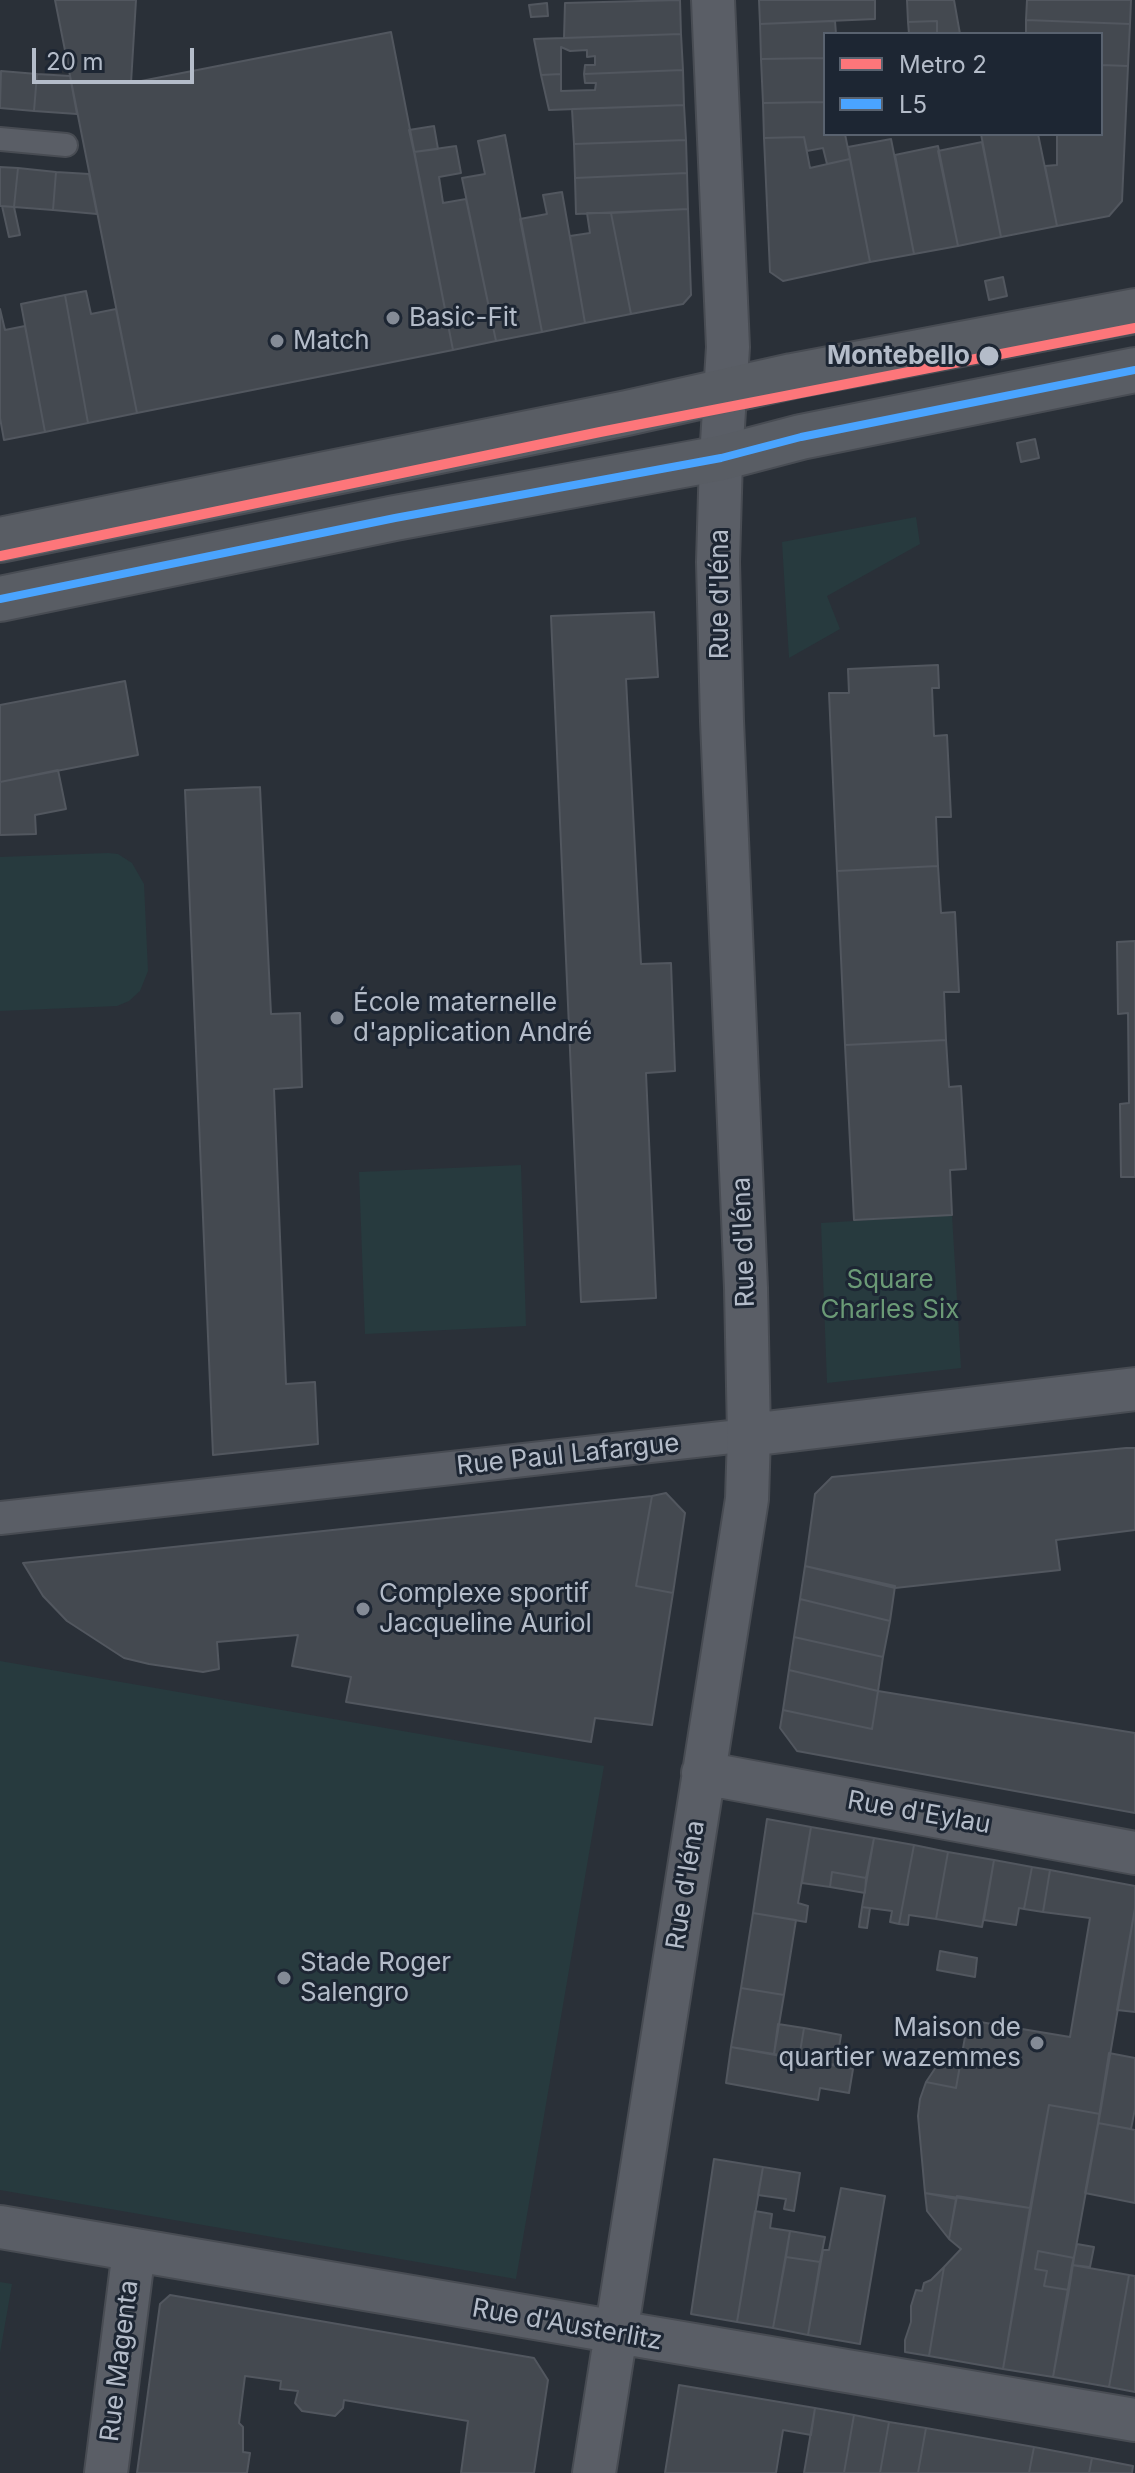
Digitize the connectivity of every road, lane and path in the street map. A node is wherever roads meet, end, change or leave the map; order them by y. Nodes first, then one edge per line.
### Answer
1 (713, 0) edge
2 (0, 139) edge
3 (66, 145) dead end
4 (1135, 311) edge
5 (1135, 370) edge
6 (725, 390) junction
7 (721, 458) junction
8 (0, 540) edge
9 (0, 599) edge
10 (1135, 1389) edge
11 (749, 1435) junction
12 (0, 1518) edge
13 (703, 1773) junction
14 (1135, 1853) edge
15 (0, 2227) edge
16 (134, 2250) junction
17 (615, 2333) junction
18 (1135, 2420) edge
19 (106, 2473) edge
20 (594, 2473) edge

1 - 6 street, Rue d'Iéna
2 - 3 lane
4 - 6 main road
5 - 7 main road
6 - 7 street, Rue d'Iéna
6 - 8 main road
7 - 9 main road
7 - 11 street, Rue d'Iéna
10 - 11 street, Rue Paul Lafargue
11 - 12 street, Rue Paul Lafargue
11 - 13 street, Rue d'Iéna
13 - 14 street, Rue d'Eylau
13 - 17 street, Rue d'Iéna
15 - 16 street, Rue d'Austerlitz
16 - 17 street, Rue d'Austerlitz
16 - 19 street, Rue Magenta
17 - 18 street, Rue d'Austerlitz
17 - 20 street, Rue d'Iéna

